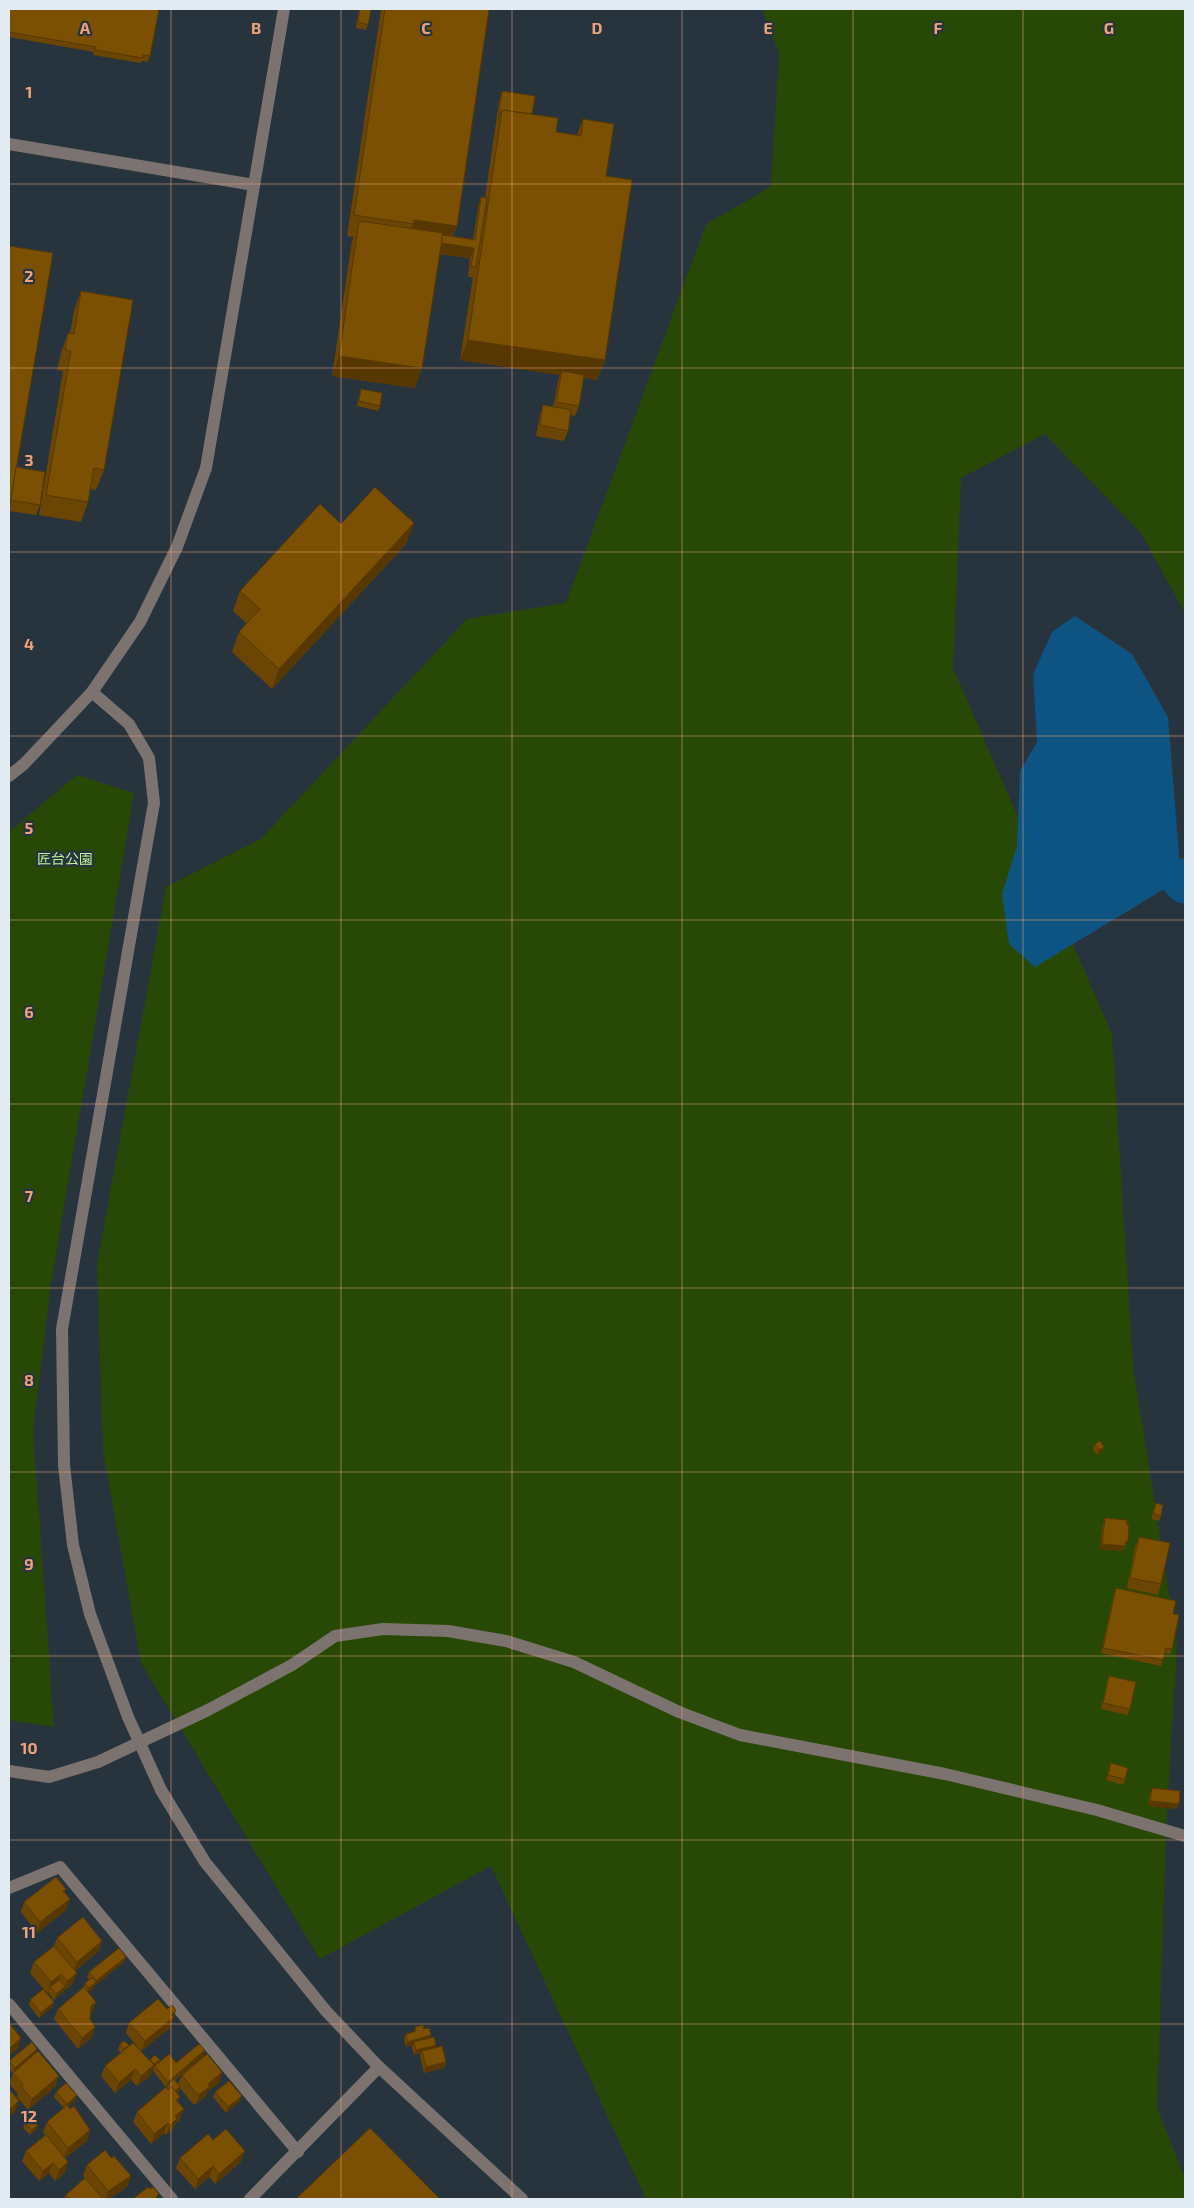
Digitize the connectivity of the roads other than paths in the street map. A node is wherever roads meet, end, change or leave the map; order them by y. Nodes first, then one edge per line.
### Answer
1 (284, 9) edge
2 (9, 144) edge
3 (254, 185) junction
4 (92, 692) junction
5 (9, 776) edge
6 (9, 1771) edge
7 (1185, 1836) edge
8 (9, 1888) edge
9 (9, 2004) edge
10 (379, 2067) junction
11 (298, 2152) junction
12 (172, 2199) edge
13 (250, 2199) edge
14 (522, 2199) edge

1 - 3 street
2 - 3 street
3 - 4 street
4 - 5 street
4 - 10 street, bridge
6 - 7 street
8 - 11 street
9 - 12 street
10 - 11 street
10 - 14 street
11 - 13 street

